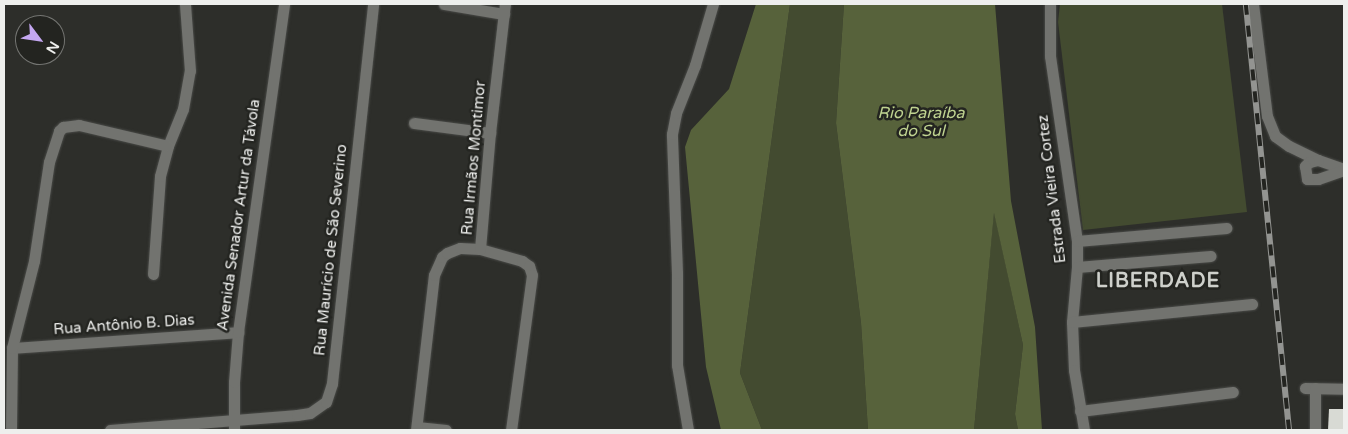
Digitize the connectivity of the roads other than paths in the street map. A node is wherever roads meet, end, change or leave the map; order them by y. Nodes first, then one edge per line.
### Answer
1 (185, 4) edge
2 (284, 4) edge
3 (373, 4) edge
4 (444, 4) edge
5 (713, 4) edge
6 (1050, 4) edge
7 (1253, 4) edge
8 (505, 9) edge
9 (414, 123) dead end
10 (490, 133) junction
11 (168, 146) junction
12 (1318, 160) junction
13 (1344, 169) edge
14 (1226, 228) dead end
15 (1077, 241) junction
16 (480, 249) junction
17 (1211, 256) dead end
18 (1077, 267) junction
19 (153, 274) dead end
20 (1252, 304) dead end
21 (1072, 322) junction
22 (238, 332) junction
23 (12, 348) junction
24 (1344, 389) edge
25 (1233, 392) dead end
26 (1080, 411) junction
27 (234, 425) edge
28 (417, 428) edge
29 (11, 430) edge
30 (110, 430) edge
31 (446, 430) edge
32 (511, 430) edge
33 (688, 430) edge
34 (1084, 430) edge
35 (1315, 430) edge

1 - 11 street
2 - 22 street, Avenida Senador Artur da Távola
3 - 27 street, Rua Maurício de São Severino
4 - 8 street
5 - 33 street
6 - 15 street, Estrada Vieira Cortez
7 - 12 street
8 - 10 street, Rua Irmãos Montimor
9 - 10 street
10 - 16 street, Rua Irmãos Montimor
11 - 19 street
11 - 23 street
12 - 13 street
12 - 13 street
14 - 15 street
15 - 18 street, Estrada Vieira Cortez
16 - 28 street, Rua Irmãos Montimor
16 - 32 street
17 - 18 street
18 - 21 street, Estrada Vieira Cortez
20 - 21 street
21 - 26 street, Estrada Vieira Cortez
22 - 23 street, Rua Antônio B. Dias
22 - 27 street, Avenida Senador Artur da Távola
23 - 29 street
24 - 35 street
25 - 26 street
26 - 34 street, Estrada Vieira Cortez
27 - 30 street, Rua Maurício de São Severino
28 - 31 street

